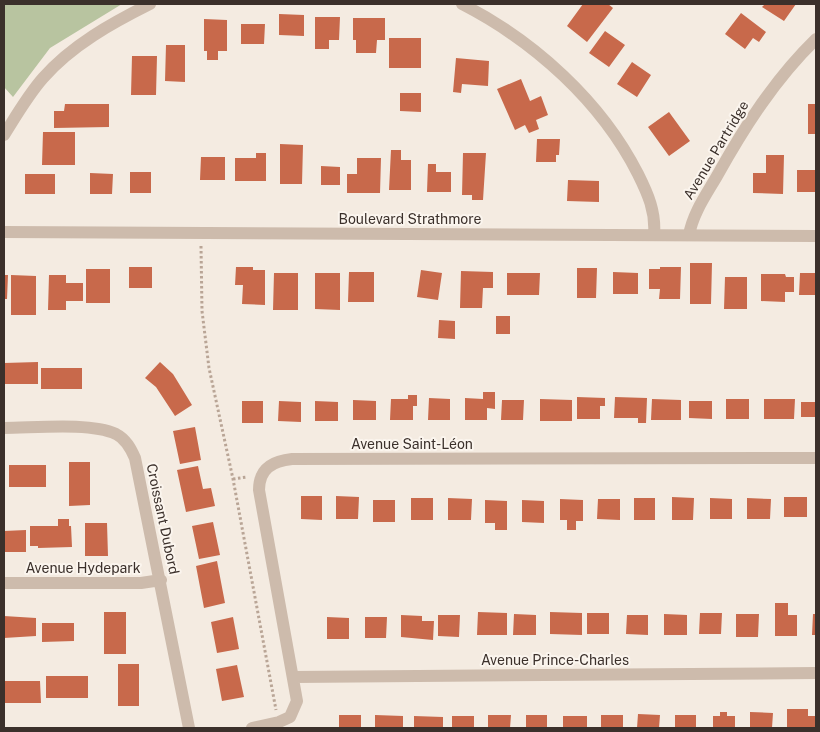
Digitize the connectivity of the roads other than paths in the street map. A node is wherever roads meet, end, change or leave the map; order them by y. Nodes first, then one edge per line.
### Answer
1 (150, 4) edge
2 (462, 4) edge
3 (816, 39) edge
4 (4, 135) edge
5 (4, 232) edge
6 (654, 235) junction
7 (689, 235) junction
8 (816, 236) edge
9 (4, 428) edge
10 (816, 458) edge
11 (161, 580) junction
12 (4, 583) edge
13 (816, 673) edge
14 (294, 677) junction
15 (189, 728) edge
16 (252, 728) edge

1 - 4 street
2 - 6 street
3 - 7 street, Avenue Partridge
5 - 6 street, Boulevard Strathmore
6 - 7 street, Boulevard Strathmore
7 - 8 street, Boulevard Strathmore
9 - 11 street, Croissant Dubord
10 - 14 street, Avenue Saint-Léon
11 - 12 street, Avenue Hydepark
11 - 15 street, Croissant Dubord
13 - 14 street, Avenue Prince-Charles
14 - 16 street, Avenue Saint-Léon

